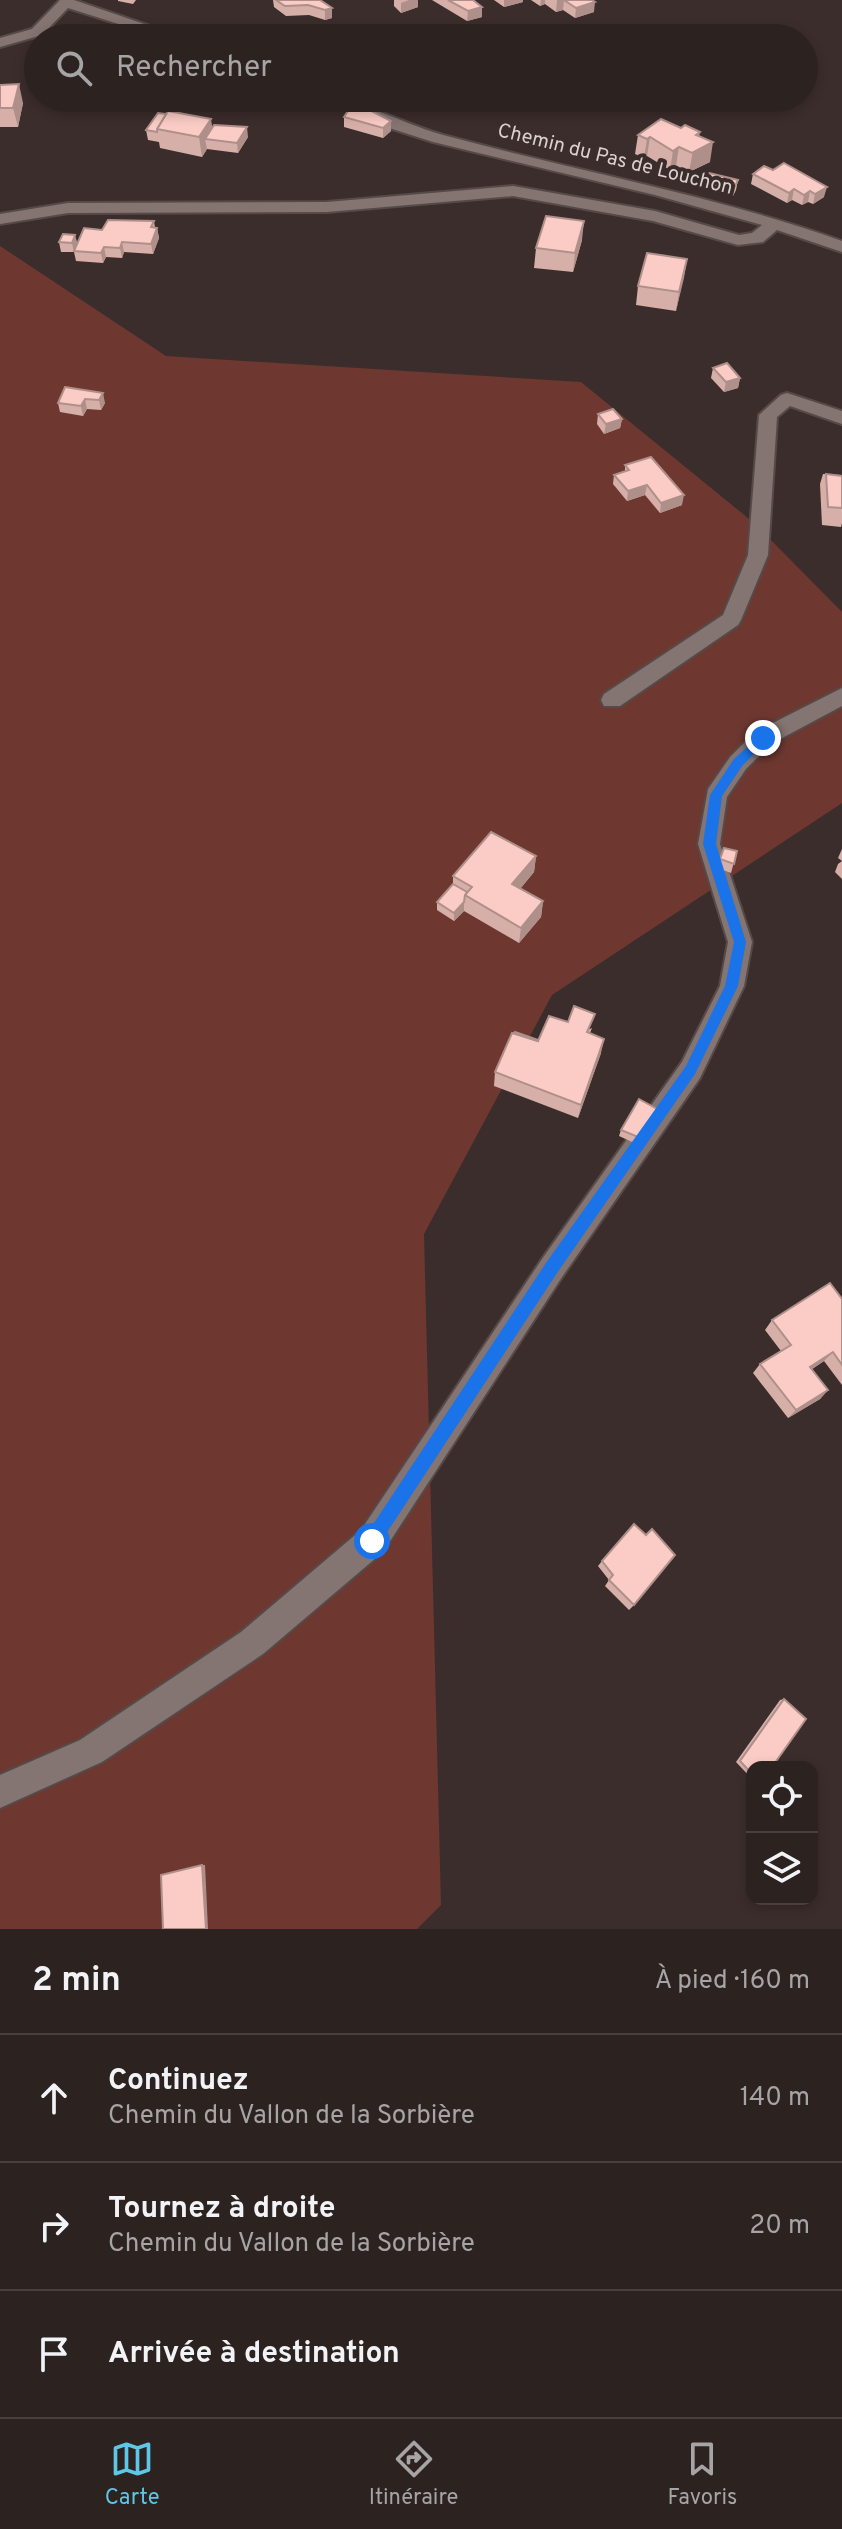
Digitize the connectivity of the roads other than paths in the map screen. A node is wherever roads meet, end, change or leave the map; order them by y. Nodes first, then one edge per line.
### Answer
1 (67, 1) edge
2 (45, 24) edge
3 (136, 24) edge
4 (24, 36) edge
5 (0, 43) edge
6 (363, 112) edge
7 (0, 219) edge
8 (775, 223) junction
9 (842, 247) edge
10 (842, 418) edge
11 (842, 696) edge
12 (612, 700) dead end
13 (0, 1792) edge

1 - 2 street
1 - 3 street
4 - 5 street
6 - 8 street, Chemin du Pas de Louchon
7 - 8 street
8 - 9 street, Chemin du Pas de Louchon
10 - 12 street
11 - 13 street

